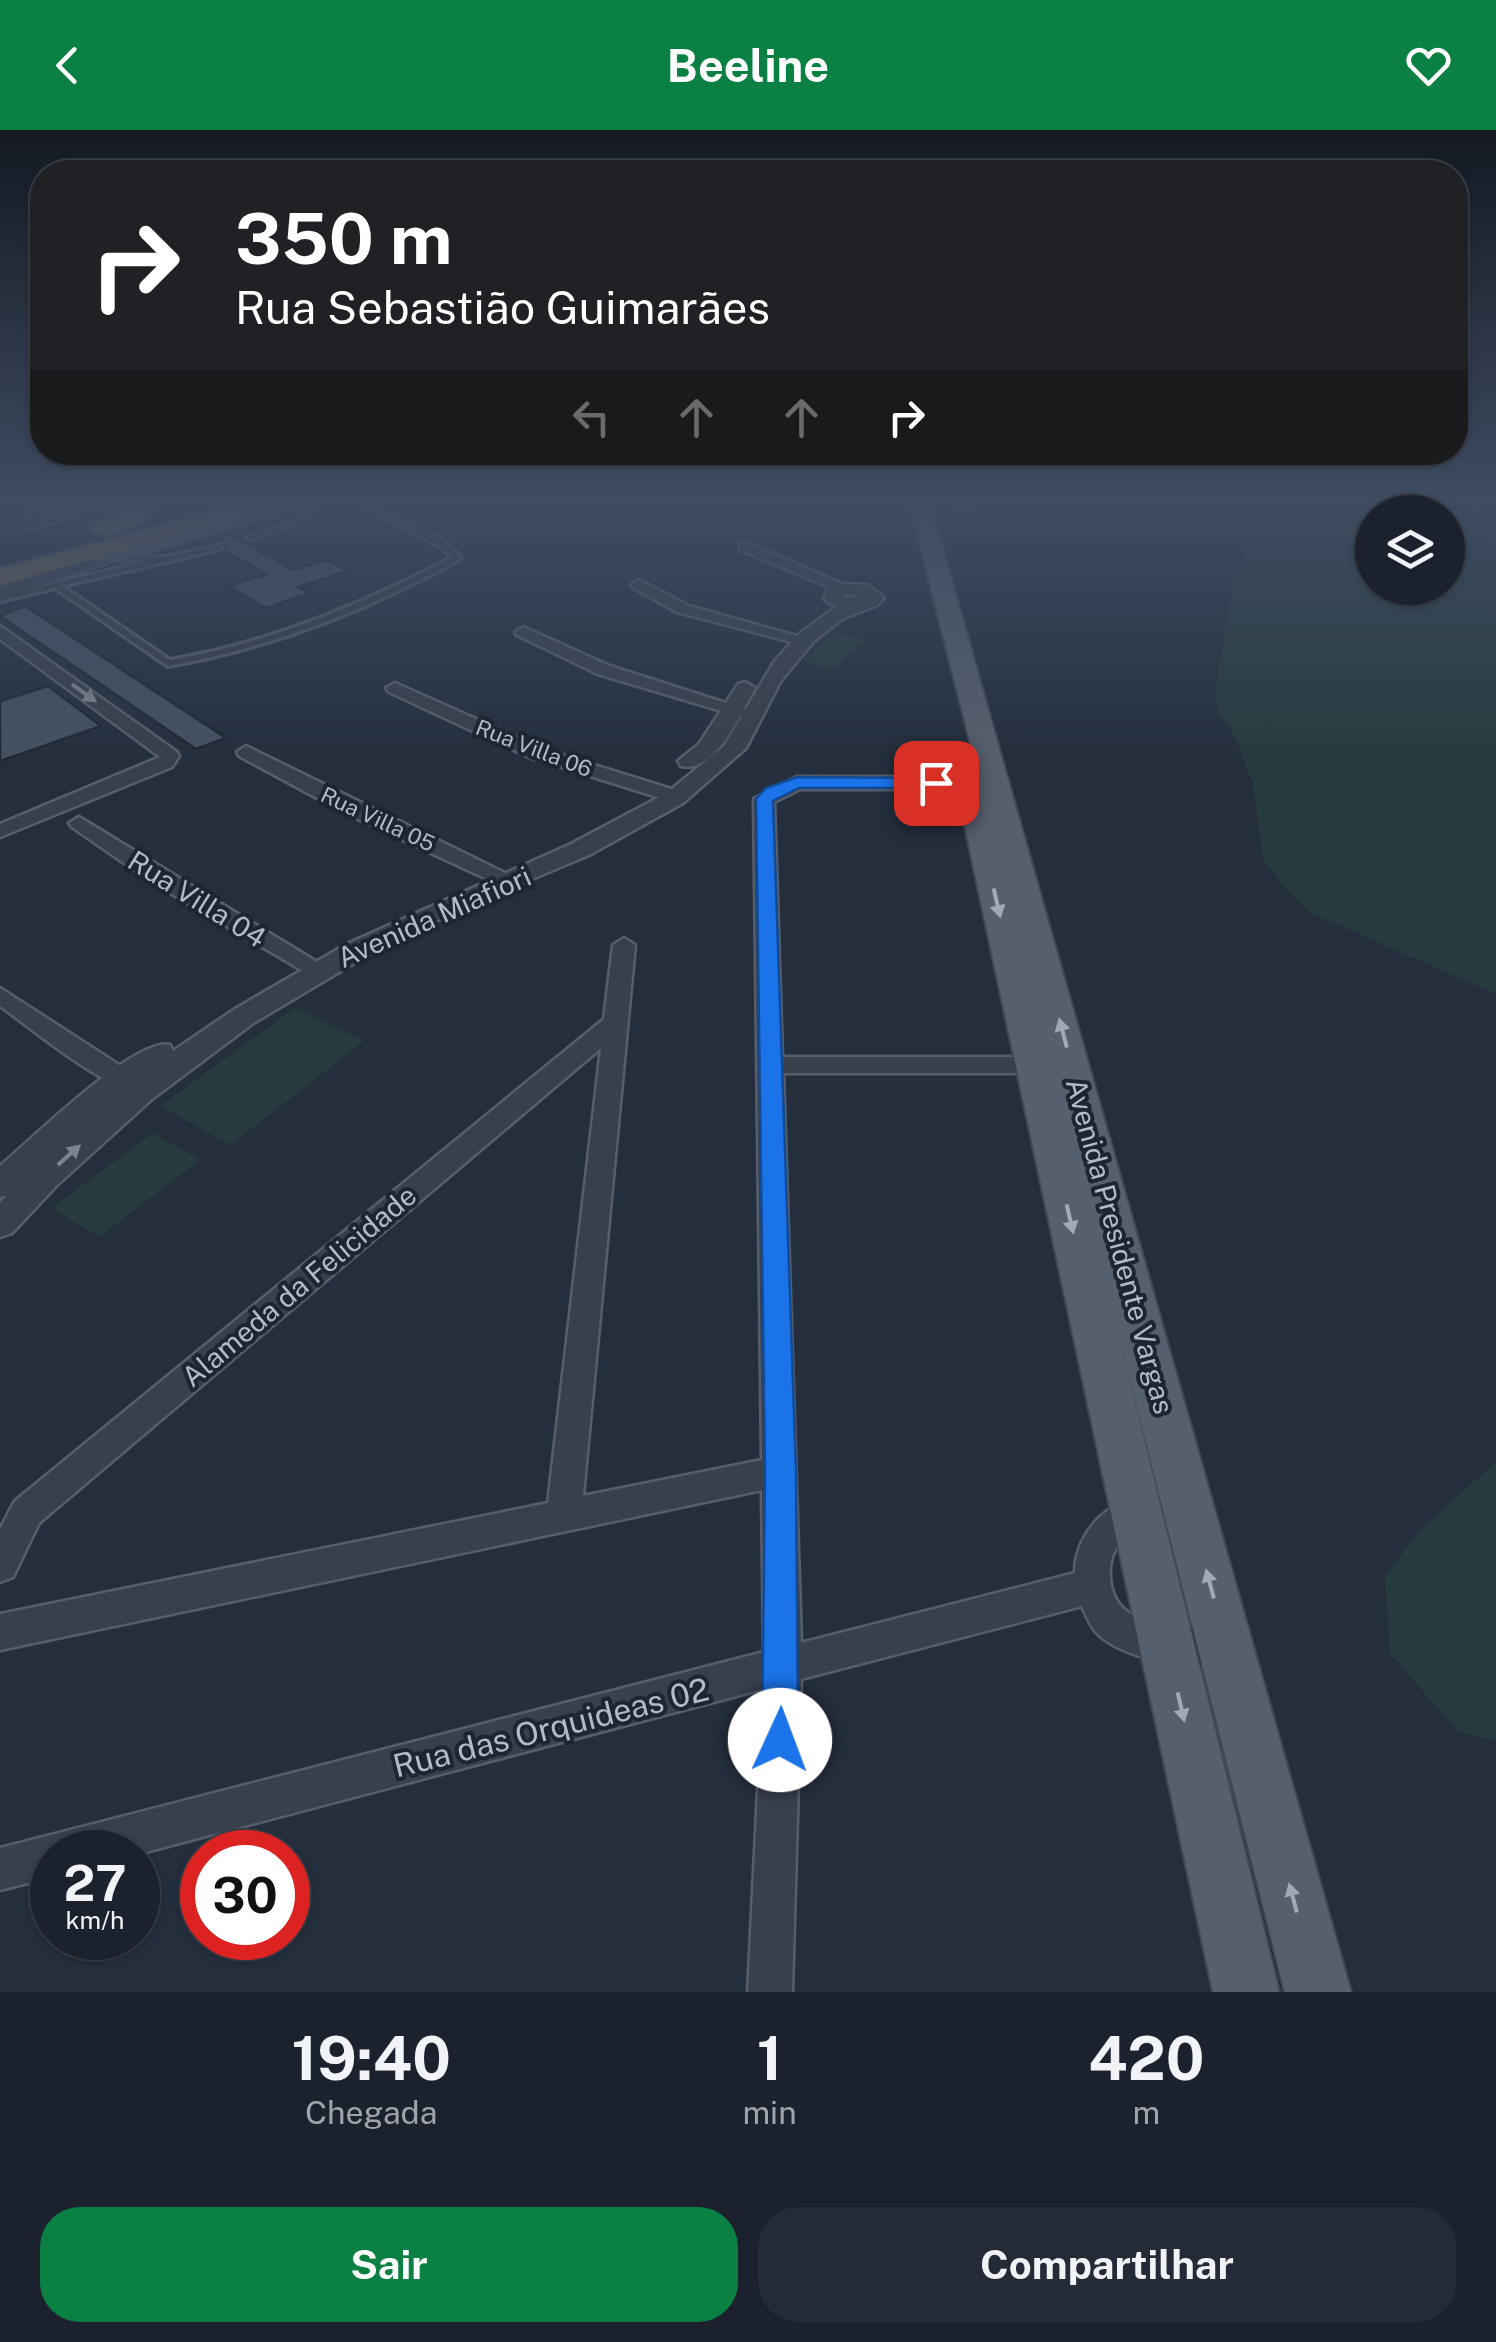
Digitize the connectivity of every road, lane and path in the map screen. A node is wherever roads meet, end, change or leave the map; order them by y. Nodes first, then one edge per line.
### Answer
1 (52, 588) edge
2 (59, 588) edge
3 (399, 588) edge
4 (646, 588) edge
5 (825, 588) edge
6 (931, 588) edge
7 (937, 588) edge
8 (0, 596) edge
9 (843, 597) joint
10 (0, 631) edge
11 (523, 632) dead end
12 (792, 638) junction
13 (951, 653) junction
14 (395, 688) dead end
15 (742, 712) junction
16 (246, 752) dead end
17 (970, 783) junction
18 (664, 793) junction
19 (79, 823) dead end
20 (0, 830) edge
21 (502, 876) junction
22 (624, 945) dead end
23 (309, 966) junction
24 (0, 995) edge
25 (616, 1022) junction
26 (772, 1065) junction
27 (1034, 1066) junction
28 (132, 1083) junction
29 (0, 1185) edge
30 (0, 1224) edge
31 (781, 1471) junction
32 (1191, 1512) junction
33 (1136, 1514) junction
34 (564, 1516) junction
35 (0, 1565) edge
36 (1095, 1585) junction
37 (0, 1632) edge
38 (1166, 1646) junction
39 (1226, 1647) junction
40 (783, 1668) junction
41 (151, 1830) edge
42 (30, 1862) edge
43 (0, 1869) edge
44 (770, 1992) edge
45 (1246, 1992) edge
46 (1318, 1992) edge

1 - 8 lane
2 - 3 lane
4 - 12 street
5 - 9 street
6 - 13 main road, Avenida Presidente Vargas
7 - 13 main road, Avenida Presidente Vargas
9 - 12 street, Avenida Miafiori
10 -> 20 street
11 - 15 street
12 - 15 street, Avenida Miafiori
13 - 17 main road, Avenida Presidente Vargas
32 -> 13 main road, Avenida Presidente Vargas
14 - 18 street, Rua Villa 06
15 - 18 street, Avenida Miafiori
16 - 21 street, Rua Villa 05
17 - 26 street
17 -> 27 main road, Avenida Presidente Vargas
18 - 21 street, Avenida Miafiori
19 - 23 street, Rua Villa 04
21 - 23 street, Avenida Miafiori
22 - 25 street
23 - 28 street, Avenida Miafiori
24 - 28 street
25 - 34 street
25 - 35 street, Alameda da Felicidade
26 - 27 street
26 - 31 street
27 -> 33 main road, Avenida Presidente Vargas
28 - 29 street, Avenida Miafiori
30 -> 28 street, Avenida Miafiori
31 - 34 street
31 - 40 street
32 - 33 street
39 -> 32 main road, Avenida Presidente Vargas
33 - 36 street
33 - 38 main road, Avenida Presidente Vargas
34 - 37 street
36 - 38 street
36 - 40 street, Rua das Orquideas 02
38 - 39 street
38 -> 45 main road, Avenida Presidente Vargas
46 -> 39 main road, Avenida Presidente Vargas
40 - 41 street, Rua das Orquideas 02
40 - 44 street
42 - 43 street

